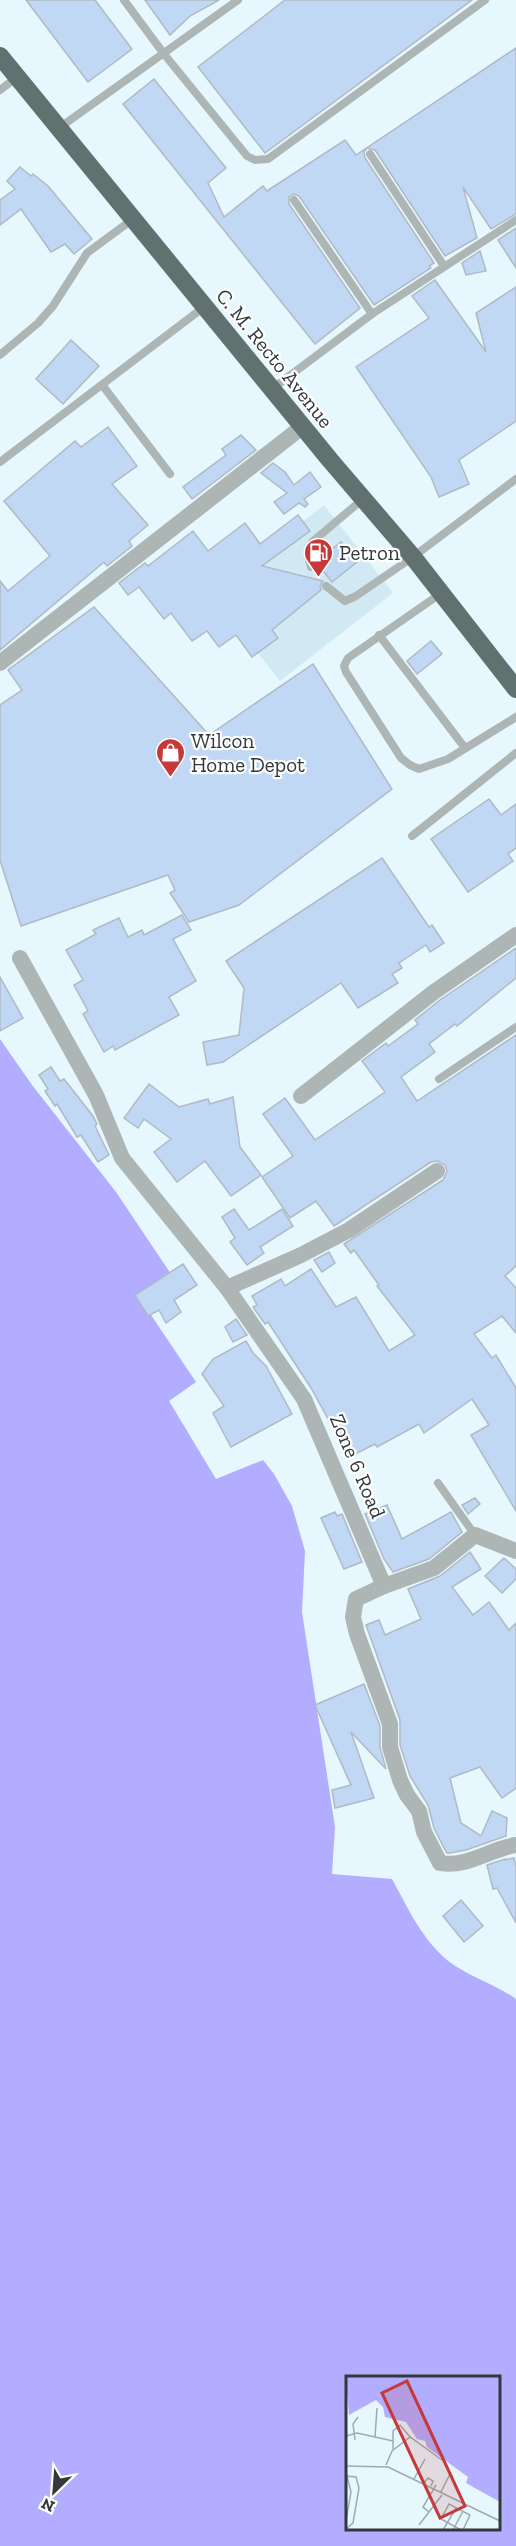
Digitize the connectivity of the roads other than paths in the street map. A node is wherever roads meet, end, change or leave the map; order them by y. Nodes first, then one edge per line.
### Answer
1 (124, 0) edge
2 (238, 0) edge
3 (485, 0) edge
4 (164, 54) junction
5 (0, 56) edge
6 (17, 77) junction
7 (0, 90) edge
8 (59, 128) junction
9 (370, 154) dead end
10 (294, 200) dead end
11 (133, 219) junction
12 (516, 220) edge
13 (444, 266) junction
14 (204, 307) junction
15 (372, 314) junction
16 (0, 355) edge
17 (103, 386) junction
18 (272, 389) junction
19 (302, 427) junction
20 (0, 462) edge
21 (170, 474) dead end
22 (516, 479) edge
23 (363, 499) junction
24 (413, 557) junction
25 (310, 567) dead end
26 (326, 586) dead end
27 (440, 594) junction
28 (380, 635) junction
29 (0, 663) edge
30 (516, 689) edge
31 (516, 717) edge
32 (465, 748) junction
33 (516, 753) edge
34 (412, 836) dead end
35 (516, 935) edge
36 (20, 958) dead end
37 (516, 1027) edge
38 (439, 1079) dead end
39 (301, 1096) dead end
40 (436, 1171) dead end
41 (227, 1288) junction
42 (438, 1483) dead end
43 (475, 1535) junction
44 (516, 1551) edge
45 (384, 1586) junction
46 (516, 1845) edge

1 - 4 lane
2 - 4 lane
3 - 4 lane
4 - 8 lane
5 - 6 highway, C. M. Recto Avenue
6 - 7 lane
6 - 8 highway, C. M. Recto Avenue
8 - 11 highway, C. M. Recto Avenue
9 - 13 lane
10 - 15 lane
11 - 14 highway, C. M. Recto Avenue
11 - 16 lane
12 - 13 lane
13 - 15 lane
14 - 17 lane
14 - 18 highway, C. M. Recto Avenue
15 - 18 lane
17 - 20 lane
17 - 21 lane
18 - 19 highway, C. M. Recto Avenue
19 - 23 highway, C. M. Recto Avenue
19 - 29 street
22 - 24 lane
23 - 24 highway, C. M. Recto Avenue
23 - 25 lane
24 - 26 lane
24 - 27 highway, C. M. Recto Avenue
27 - 28 lane
27 - 30 highway, C. M. Recto Avenue
28 - 32 lane
28 - 32 lane
31 - 32 lane
33 - 34 lane
35 - 39 street
36 - 41 street, Zone 6 Road
37 - 38 lane
40 - 41 street
41 - 45 street, Zone 6 Road
42 - 43 lane
43 - 44 street
43 - 45 street
45 - 46 street

